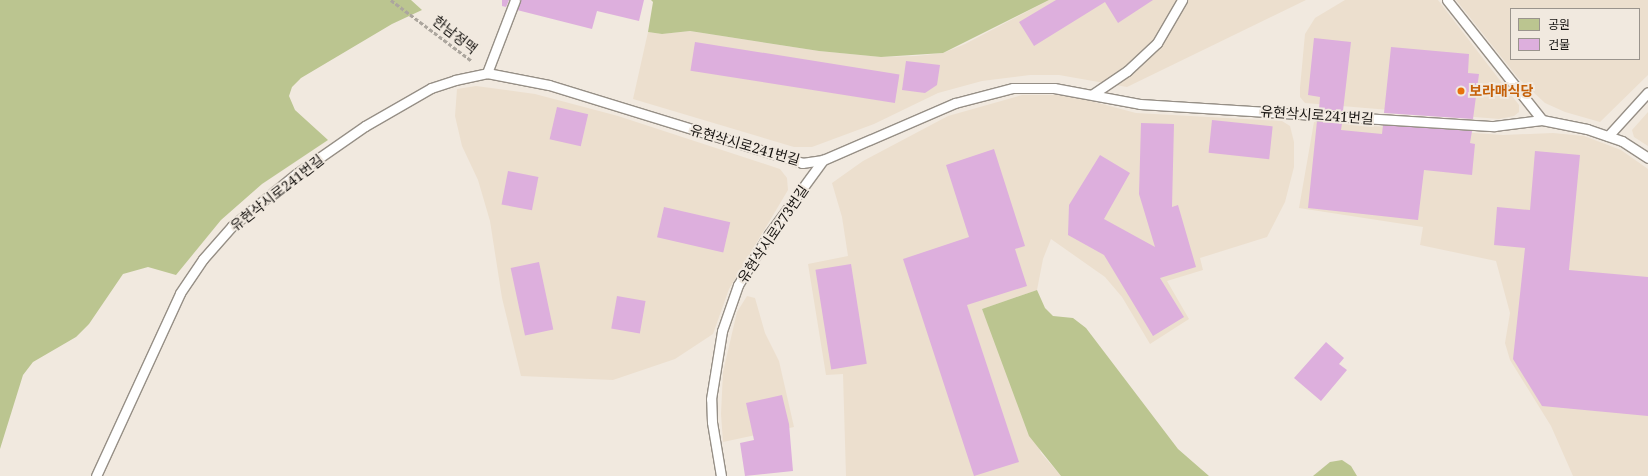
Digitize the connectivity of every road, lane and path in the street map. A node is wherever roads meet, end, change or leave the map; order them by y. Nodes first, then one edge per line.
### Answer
1 (391, 0) edge
2 (515, 0) edge
3 (1182, 0) edge
4 (1447, 0) edge
5 (487, 73) junction
6 (1648, 92) edge
7 (1093, 94) junction
8 (1542, 120) junction
9 (1608, 136) junction
10 (1648, 158) edge
11 (823, 160) junction
12 (96, 476) edge
13 (721, 476) edge

1 - 5 path, 한남정맥
2 - 5 lane
3 - 7 lane
4 - 8 lane
5 - 11 lane, 유현삭시로241번길
5 - 12 lane, 유현삭시로241번길
6 - 9 lane
7 - 8 lane, 유현삭시로241번길
7 - 11 lane, 유현삭시로241번길
8 - 9 lane
9 - 10 lane
11 - 13 lane, 유현삭시로273번길

